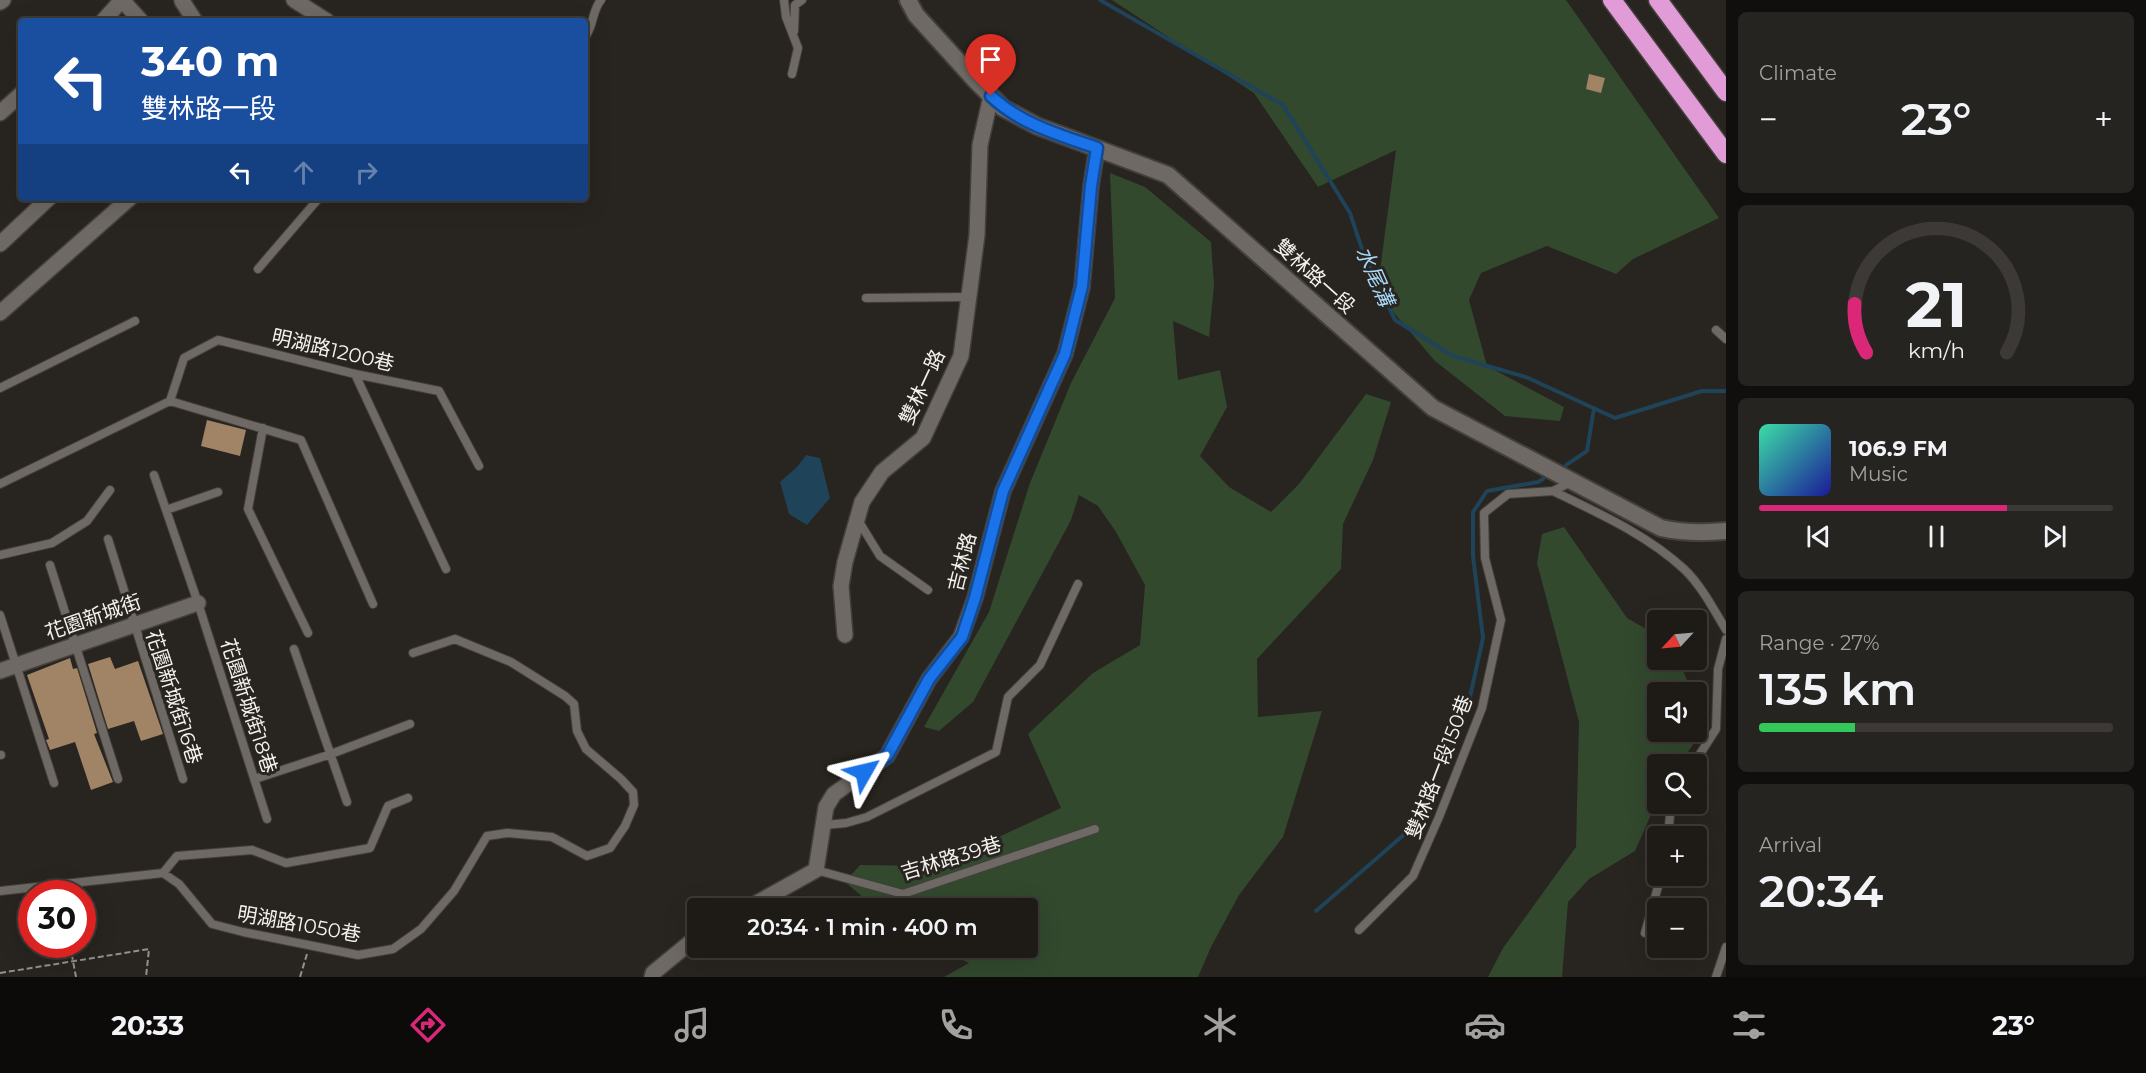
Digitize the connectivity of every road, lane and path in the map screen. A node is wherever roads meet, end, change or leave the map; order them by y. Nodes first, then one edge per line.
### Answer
1 (122, 0) edge
2 (294, 0) edge
3 (601, 0) edge
4 (784, 0) edge
5 (802, 0) edge
6 (908, 0) edge
7 (1612, 0) edge
8 (1658, 0) edge
9 (1668, 0) edge
10 (182, 1) edge
11 (106, 18) edge
12 (138, 18) edge
13 (193, 18) edge
14 (322, 18) edge
15 (588, 34) edge
16 (794, 35) junction
17 (1701, 56) junction
18 (792, 74) dead end
19 (1726, 92) edge
20 (991, 96) junction
21 (18, 97) edge
22 (0, 112) edge
23 (1097, 148) junction
24 (1726, 154) edge
25 (47, 201) edge
26 (127, 201) edge
27 (316, 201) edge
28 (0, 244) edge
29 (258, 269) dead end
30 (969, 297) junction
31 (866, 298) dead end
32 (0, 313) edge
33 (135, 321) dead end
34 (1716, 330) dead end
35 (1726, 339) edge
36 (356, 374) junction
37 (0, 388) edge
38 (170, 401) junction
39 (263, 428) junction
40 (479, 466) dead end
41 (154, 475) dead end
42 (1572, 481) junction
43 (0, 484) edge
44 (110, 490) dead end
45 (1553, 491) junction
46 (218, 492) dead end
47 (166, 510) junction
48 (857, 519) junction
49 (1726, 531) edge
50 (108, 539) dead end
51 (0, 554) edge
52 (50, 565) dead end
53 (446, 569) dead end
54 (1078, 584) dead end
55 (928, 590) dead end
56 (198, 603) junction
57 (373, 604) dead end
58 (0, 615) edge
59 (134, 626) junction
60 (1726, 630) edge
61 (308, 633) dead end
62 (845, 635) dead end
63 (1726, 639) edge
64 (75, 646) junction
65 (294, 649) dead end
66 (413, 653) dead end
67 (7, 668) edge
68 (410, 724) dead end
69 (331, 754) junction
70 (1700, 754) edge
71 (118, 779) dead end
72 (183, 779) dead end
73 (255, 779) junction
74 (54, 783) dead end
75 (408, 798) dead end
76 (347, 802) dead end
77 (267, 819) dead end
78 (825, 825) junction
79 (1095, 829) dead end
80 (816, 870) junction
81 (163, 873) junction
82 (1658, 886) edge
83 (0, 891) edge
84 (766, 898) edge
85 (1359, 930) dead end
86 (1645, 933) dead end
87 (687, 945) edge
88 (309, 946) junction
89 (1726, 947) edge
90 (72, 958) edge
91 (73, 962) junction
92 (0, 973) edge
93 (76, 977) edge
94 (146, 977) edge
95 (300, 977) edge
96 (652, 977) edge
97 (1716, 977) edge

1 - 11 street
1 - 12 street
2 - 14 street
3 - 15 lane
4 - 16 lane
5 - 16 lane
6 - 20 street, 雙林路一段
7 - 24 highway
8 - 17 highway
9 - 17 highway
10 - 13 street
16 - 18 lane
17 - 19 highway
20 - 23 street, 雙林路一段
20 - 30 street, 雙林一路
21 - 22 street
23 - 42 street, 雙林路一段
23 - 78 street, 吉林路
25 - 28 street
26 - 32 street
27 - 29 lane
30 - 31 lane
30 - 48 street, 雙林一路
33 - 37 lane
34 - 35 lane
36 - 38 lane, 明湖路1200巷
36 - 40 lane, 明湖路1200巷
36 - 53 lane
38 - 39 lane
38 - 43 lane
39 - 57 lane
39 - 61 lane
41 - 47 lane, 花園新城街18巷
42 - 45 lane, 雙林路一段150巷
42 - 49 street, 雙林路一段
44 - 51 lane
45 - 60 lane
45 - 85 lane, 雙林路一段150巷
46 - 47 lane
47 - 56 lane, 花園新城街18巷
48 - 55 lane
48 - 62 street, 雙林一路
50 - 59 lane, 花園新城街16巷
52 - 64 lane
54 - 78 lane
56 - 59 street, 花園新城街
56 - 73 lane, 花園新城街18巷
58 - 67 lane
59 - 64 street, 花園新城街
59 - 72 lane, 花園新城街16巷
63 - 70 lane
64 - 67 street, 花園新城街
64 - 71 lane
65 - 69 lane
66 - 88 lane, 明湖路1050巷
67 - 74 lane
68 - 69 lane
69 - 73 lane
69 - 76 lane
73 - 77 lane, 花園新城街18巷
75 - 81 lane
78 - 80 street, 吉林路
79 - 80 lane, 吉林路39巷
80 - 84 street
81 - 83 lane
81 - 88 lane, 明湖路1050巷
82 - 86 lane
87 - 96 street
88 - 95 path
89 - 97 lane
90 - 91 path
91 - 92 path
91 - 93 path
91 - 94 path

